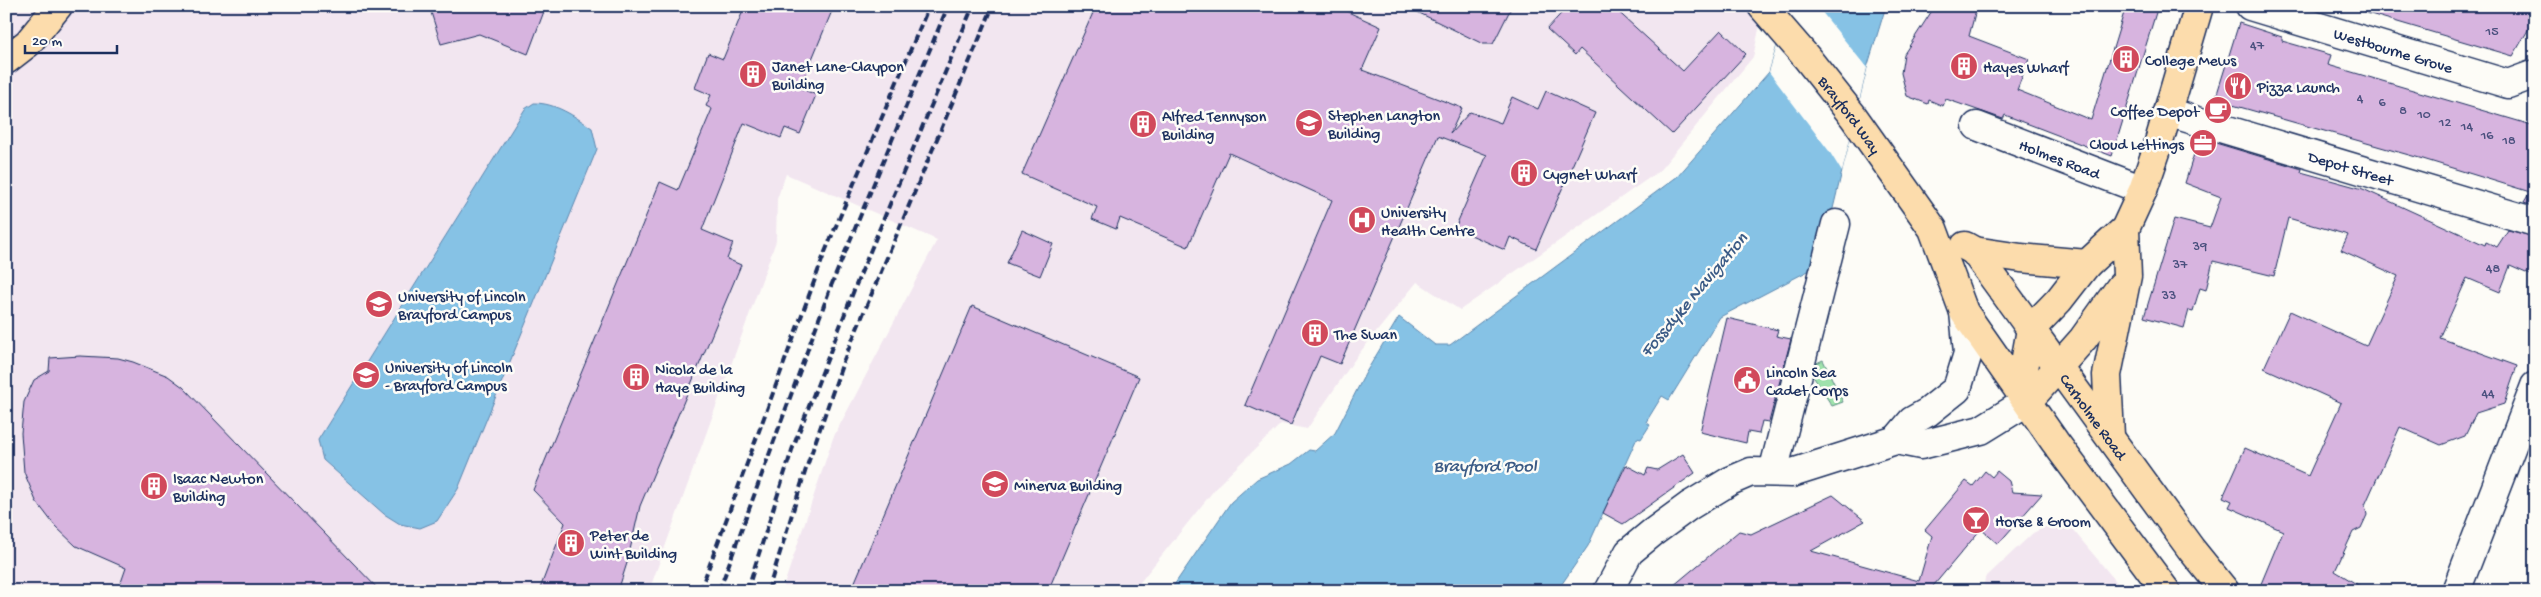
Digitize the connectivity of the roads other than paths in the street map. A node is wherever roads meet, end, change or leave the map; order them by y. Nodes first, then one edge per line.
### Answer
1 (58, 6) edge
2 (1762, 6) edge
3 (2199, 6) edge
4 (2250, 6) edge
5 (6, 60) edge
6 (2535, 74) edge
7 (2167, 112) junction
8 (1977, 126) dead end
9 (2143, 190) junction
10 (2535, 222) edge
11 (1836, 224) dead end
12 (1933, 228) junction
13 (2125, 230) junction
14 (1974, 251) junction
15 (2087, 264) junction
16 (2127, 276) junction
17 (1964, 312) junction
18 (2031, 329) junction
19 (2060, 365) junction
20 (2535, 386) edge
21 (2024, 396) junction
22 (2527, 434) edge
23 (2110, 438) junction
24 (1896, 440) junction
25 (1774, 472) junction
26 (1608, 591) edge
27 (2166, 591) edge
28 (2225, 591) edge
29 (2456, 591) edge

1 - 5 main road
2 - 12 main road, Brayford Way
3 - 7 main road
4 - 6 street, Westbourne Grove
7 - 9 main road
7 - 10 street, Depot Street
8 - 9 street, Holmes Road
9 - 13 main road
11 - 25 street
12 - 14 main road
12 - 17 main road
13 - 15 main road
13 - 16 main road
14 - 15 main road
14 - 18 main road
15 - 18 main road
16 - 19 main road, Carholme Road
16 - 23 main road
17 - 21 main road
17 - 24 street
18 - 19 main road
18 - 21 main road
19 - 21 main road
19 - 23 main road, Carholme Road
20 - 22 street
21 - 24 street
21 - 27 main road
22 - 29 street
23 - 28 main road, Carholme Road
24 - 25 street
25 - 26 street

